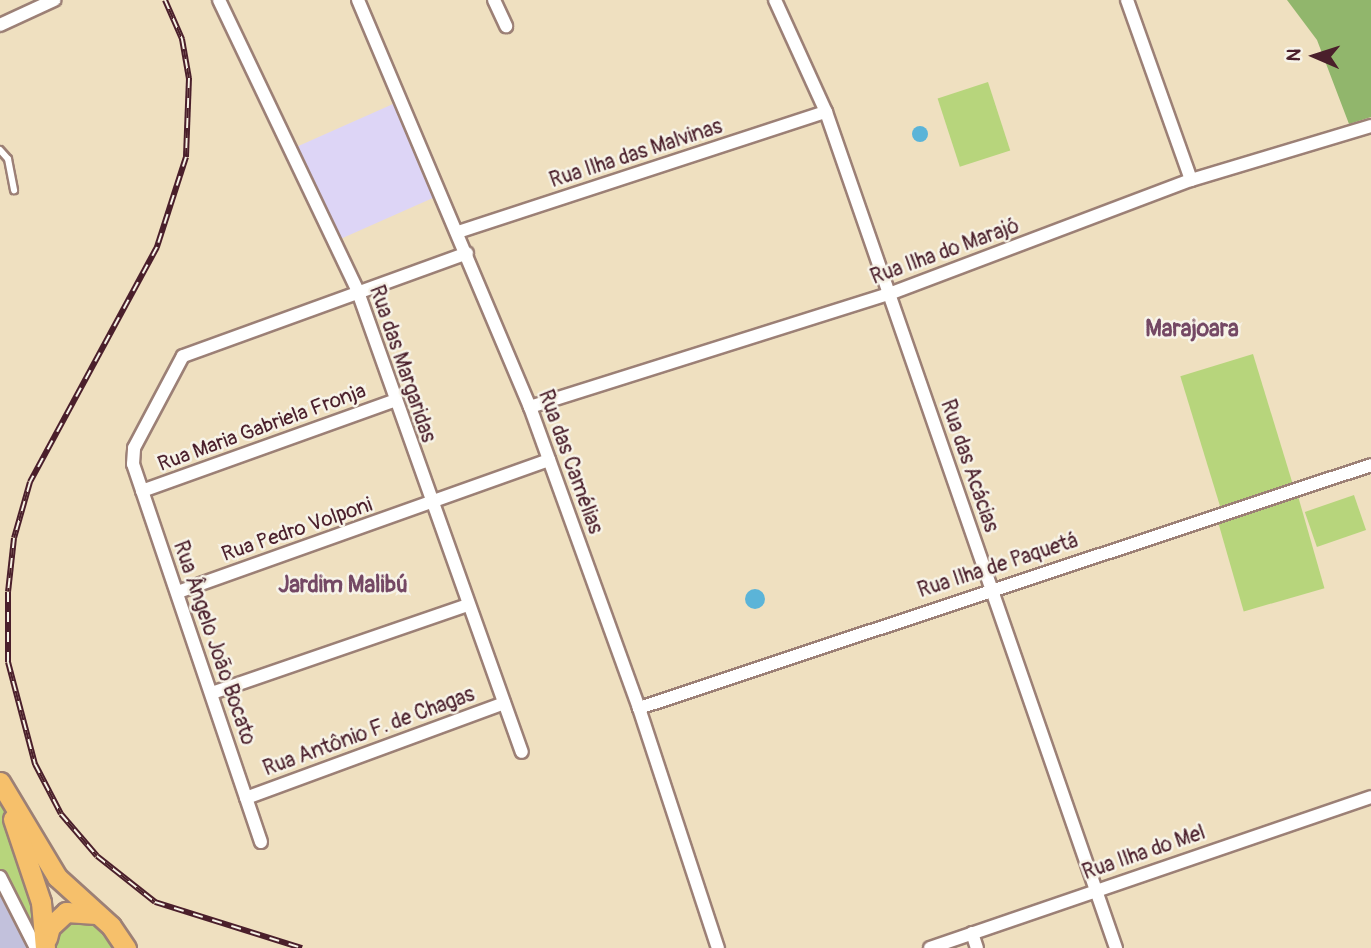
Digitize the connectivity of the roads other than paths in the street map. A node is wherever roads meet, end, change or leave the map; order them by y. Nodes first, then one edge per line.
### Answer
1 (54, 0) edge
2 (219, 0) edge
3 (358, 0) edge
4 (494, 0) edge
5 (775, 0) edge
6 (1127, 0) edge
7 (0, 25) edge
8 (506, 26) dead end
9 (827, 112) junction
10 (1371, 126) edge
11 (0, 150) edge
12 (1191, 180) junction
13 (14, 190) dead end
14 (458, 232) junction
15 (467, 253) junction
16 (358, 292) junction
17 (889, 294) junction
18 (394, 401) junction
19 (530, 407) junction
20 (549, 460) junction
21 (1371, 465) edge
22 (142, 491) junction
23 (430, 504) junction
24 (991, 588) junction
25 (178, 592) junction
26 (467, 605) junction
27 (212, 693) junction
28 (504, 703) junction
29 (639, 708) junction
30 (522, 752) dead end
31 (0, 782) edge
32 (1371, 797) edge
33 (246, 798) junction
34 (261, 842) dead end
35 (0, 877) edge
36 (1095, 890) junction
37 (96, 914) junction
38 (972, 933) junction
39 (42, 945) edge
40 (125, 948) edge
41 (718, 948) edge
42 (930, 948) edge
43 (977, 948) edge
44 (1116, 948) edge

1 - 7 street
2 - 16 street, Rua das Margaridas
3 - 14 street, Rua das Camélias
4 - 8 street
5 - 9 street, Rua das Acácias
6 - 12 street
9 - 14 street, Rua Ilha das Malvinas
9 - 17 street, Rua das Acácias
10 - 12 street, Rua Ilha do Marajó
11 - 13 lane
12 - 17 street, Rua Ilha do Marajó
14 - 15 street, Rua das Camélias
15 - 16 street
15 - 19 street, Rua das Camélias
16 - 18 street, Rua das Margaridas
16 - 22 street, Rua Ângelo João Bocato
17 - 19 street, Rua Ilha do Marajó
17 - 24 street, Rua das Acácias
18 - 22 street, Rua Maria Gabriela Fronja
18 - 23 street, Rua das Margaridas
19 - 20 street, Rua das Camélias
20 - 23 street, Rua Pedro Volponi
20 - 29 street, Rua das Camélias
21 - 24 street, Rua Ilha de Paquetá
22 - 25 street, Rua Ângelo João Bocato
23 - 25 street, Rua Pedro Volponi
23 - 26 street, Rua das Margaridas
24 - 29 street, Rua Ilha de Paquetá
24 - 36 street, Rua das Acácias
25 - 27 street, Rua Ângelo João Bocato
26 - 27 street
26 - 28 street, Rua das Margaridas
27 - 33 street, Rua Ângelo João Bocato
28 - 30 street, Rua das Margaridas
28 - 33 street, Rua Antônio F. de Chagas
29 - 41 street, Rua das Camélias
31 - 37 main road
31 - 39 main road
32 - 36 street, Rua Ilha do Mel
33 - 34 street, Rua Ângelo João Bocato
35 - 39 street
36 - 38 street, Rua Ilha do Mel
36 - 44 street, Rua das Acácias
37 - 39 main road
37 - 40 main road
38 - 42 street, Rua Ilha do Mel
38 - 43 street

